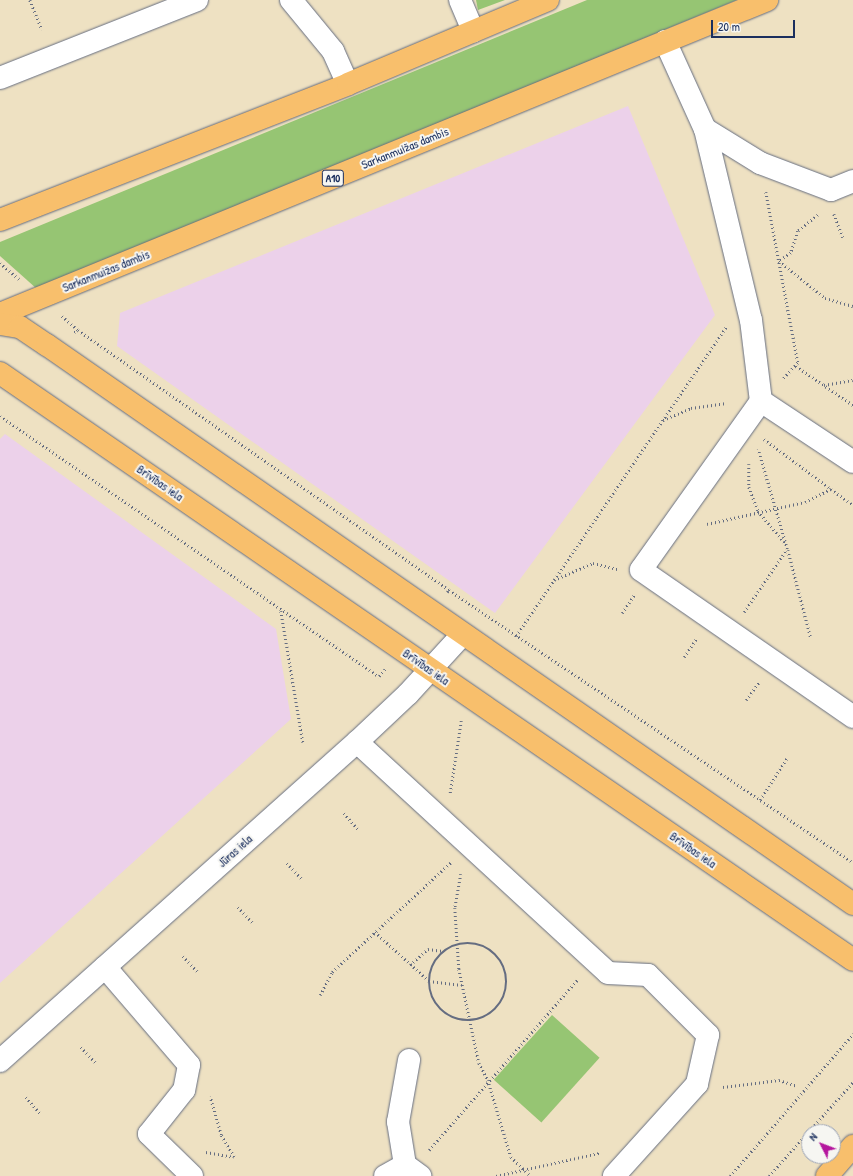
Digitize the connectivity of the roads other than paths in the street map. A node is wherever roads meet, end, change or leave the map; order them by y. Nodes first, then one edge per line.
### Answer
1 (197, 0) edge
2 (291, 0) edge
3 (460, 0) edge
4 (548, 0) edge
5 (767, 0) edge
6 (473, 31) junction
7 (665, 41) junction
8 (0, 78) edge
9 (348, 84) junction
10 (705, 128) junction
11 (853, 181) edge
12 (0, 220) edge
13 (0, 314) edge
14 (0, 324) edge
15 (0, 373) edge
16 (755, 416) junction
17 (853, 462) edge
18 (463, 634) junction
19 (431, 670) junction
20 (853, 717) edge
21 (357, 742) junction
22 (853, 904) edge
23 (853, 960) edge
24 (104, 967) junction
25 (409, 1060) dead end
26 (0, 1061) edge
27 (853, 1146) edge
28 (412, 1170) edge
29 (192, 1176) edge
30 (385, 1176) edge
31 (614, 1176) edge
32 (827, 1176) edge

1 - 8 street
2 - 9 street
3 - 6 street
4 - 6 main road
5 - 7 main road, Sarkanmuižas dambis / A10
6 - 9 main road
7 - 10 street
7 - 13 main road, Sarkanmuižas dambis / A10
9 - 12 main road
10 - 11 street
10 - 16 street
14 - 18 main road
15 - 19 main road, Brīvības iela
16 - 17 street
16 - 20 street
18 - 19 street, Jūras iela
18 - 22 main road
19 - 21 street, Jūras iela
19 - 23 main road, Brīvības iela
21 - 24 street, Jūras iela
21 - 31 street
24 - 26 street, Jūras iela
24 - 29 street
25 - 28 street
27 - 32 main road
28 - 30 street

